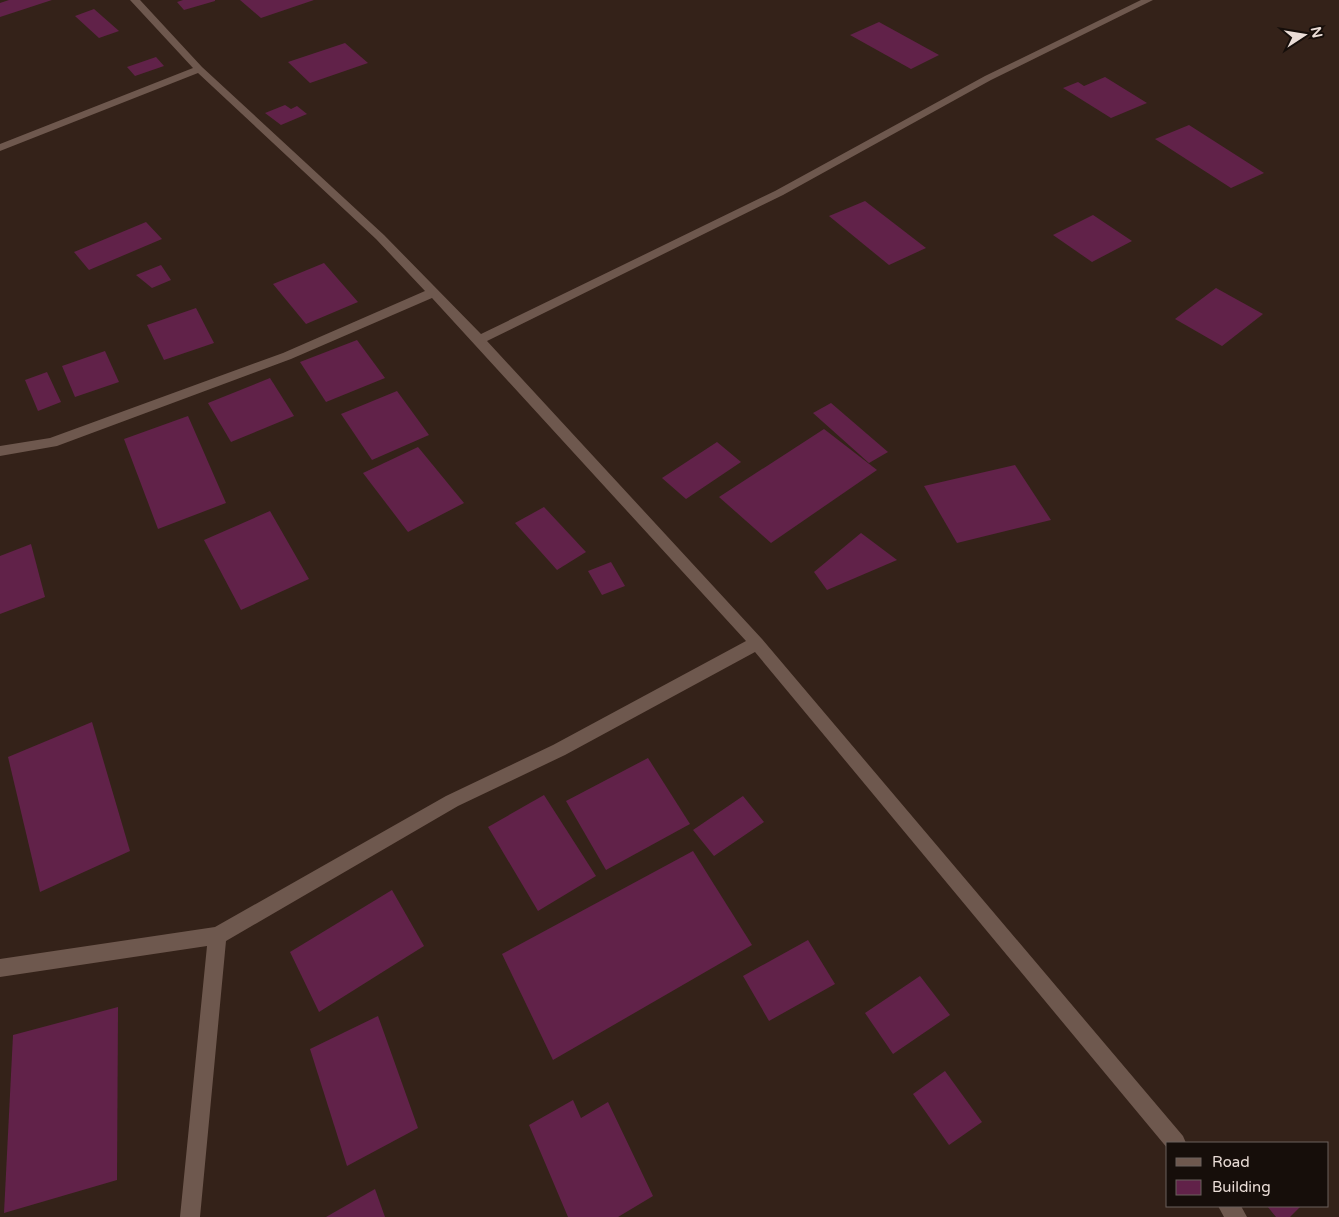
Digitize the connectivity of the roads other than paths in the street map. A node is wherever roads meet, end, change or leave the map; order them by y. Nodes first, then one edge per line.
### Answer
1 (135, 0) edge
2 (1148, 0) edge
3 (199, 69) junction
4 (0, 148) edge
5 (432, 293) junction
6 (479, 340) junction
7 (0, 451) edge
8 (757, 643) junction
9 (217, 936) junction
10 (0, 968) edge
11 (1175, 1142) edge
12 (1229, 1207) edge
13 (190, 1217) edge
14 (1237, 1217) edge

1 - 3 street
2 - 6 street
3 - 4 street
3 - 5 street
5 - 6 street
5 - 7 street
6 - 8 street
8 - 9 street
8 - 11 street
9 - 10 street
9 - 13 street
12 - 14 street

